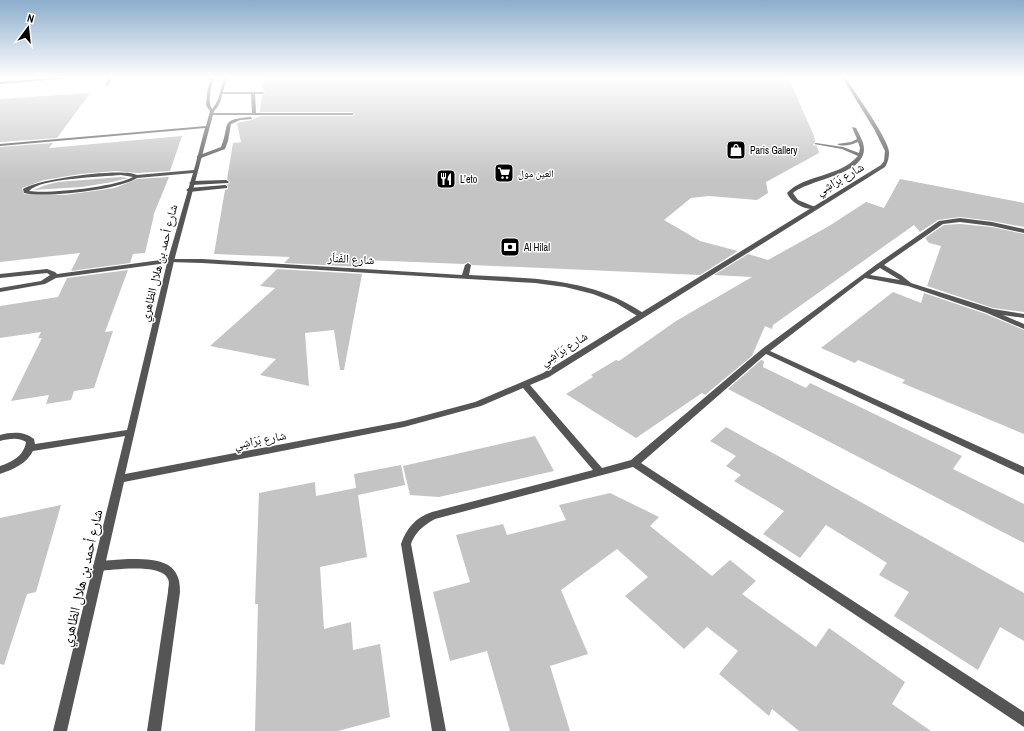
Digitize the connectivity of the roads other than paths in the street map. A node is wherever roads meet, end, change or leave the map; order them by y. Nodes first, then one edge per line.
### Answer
1 (864, 111) edge
2 (211, 112) joint
3 (254, 114) joint
4 (352, 114) dead end
5 (273, 118) dead end
6 (207, 127) junction
7 (854, 128) dead end
8 (859, 140) junction
9 (0, 145) edge
10 (861, 155) junction
11 (199, 157) junction
12 (195, 171) junction
13 (136, 177) junction
14 (226, 184) dead end
15 (191, 187) junction
16 (813, 208) junction
17 (1024, 231) edge
18 (171, 261) junction
19 (468, 265) dead end
20 (879, 265) junction
21 (0, 276) edge
22 (54, 276) junction
23 (465, 276) junction
24 (864, 276) junction
25 (909, 284) junction
26 (0, 290) edge
27 (990, 311) junction
28 (642, 315) junction
29 (1024, 316) edge
30 (1024, 327) edge
31 (765, 351) junction
32 (525, 385) junction
33 (131, 432) junction
34 (0, 438) edge
35 (31, 448) junction
36 (634, 463) junction
37 (0, 470) edge
38 (1024, 471) edge
39 (600, 472) junction
40 (120, 479) junction
41 (99, 566) junction
42 (1024, 720) edge
43 (60, 731) edge
44 (154, 731) edge
45 (439, 731) edge

1 - 16 street, شارع بَرَاشِي
2 - 3 street
2 - 6 street, شارع أحمد بن هلال الظاهري
3 - 4 street
5 - 11 street
6 - 9 street
6 - 11 street, شارع أحمد بن هلال الظاهري
7 - 8 street
8 - 10 street
8 - 10 street
10 - 16 street
11 - 12 street, شارع أحمد بن هلال الظاهري
12 - 13 street
12 - 15 street, شارع أحمد بن هلال الظاهري
13 - 13 street
14 - 15 street
15 - 18 street, شارع أحمد بن هلال الظاهري
16 - 28 street, شارع بَرَاشِي
17 - 20 street
18 - 22 street, شارع الفَناَر
18 - 23 street, شارع الفَناَر
18 - 33 street, شارع أحمد بن هلال الظاهري
19 - 23 street
20 - 24 street
20 - 25 street
21 - 22 street, شارع الفَناَر
22 - 26 street, شارع الفَناَر
23 - 28 street, شارع الفَناَر
24 - 25 street
24 - 31 street
25 - 27 street
27 - 29 street
27 - 30 street
28 - 32 street, شارع بَرَاشِي
31 - 36 street
31 - 38 street
32 - 39 street
32 - 40 street, شارع بَرَاشِي
33 - 35 street
33 - 40 street, شارع أحمد بن هلال الظاهري
34 - 35 street
35 - 37 street
36 - 39 street
36 - 42 street
39 - 45 street
40 - 41 street, شارع أحمد بن هلال الظاهري
41 - 43 street, شارع أحمد بن هلال الظاهري
41 - 44 street

